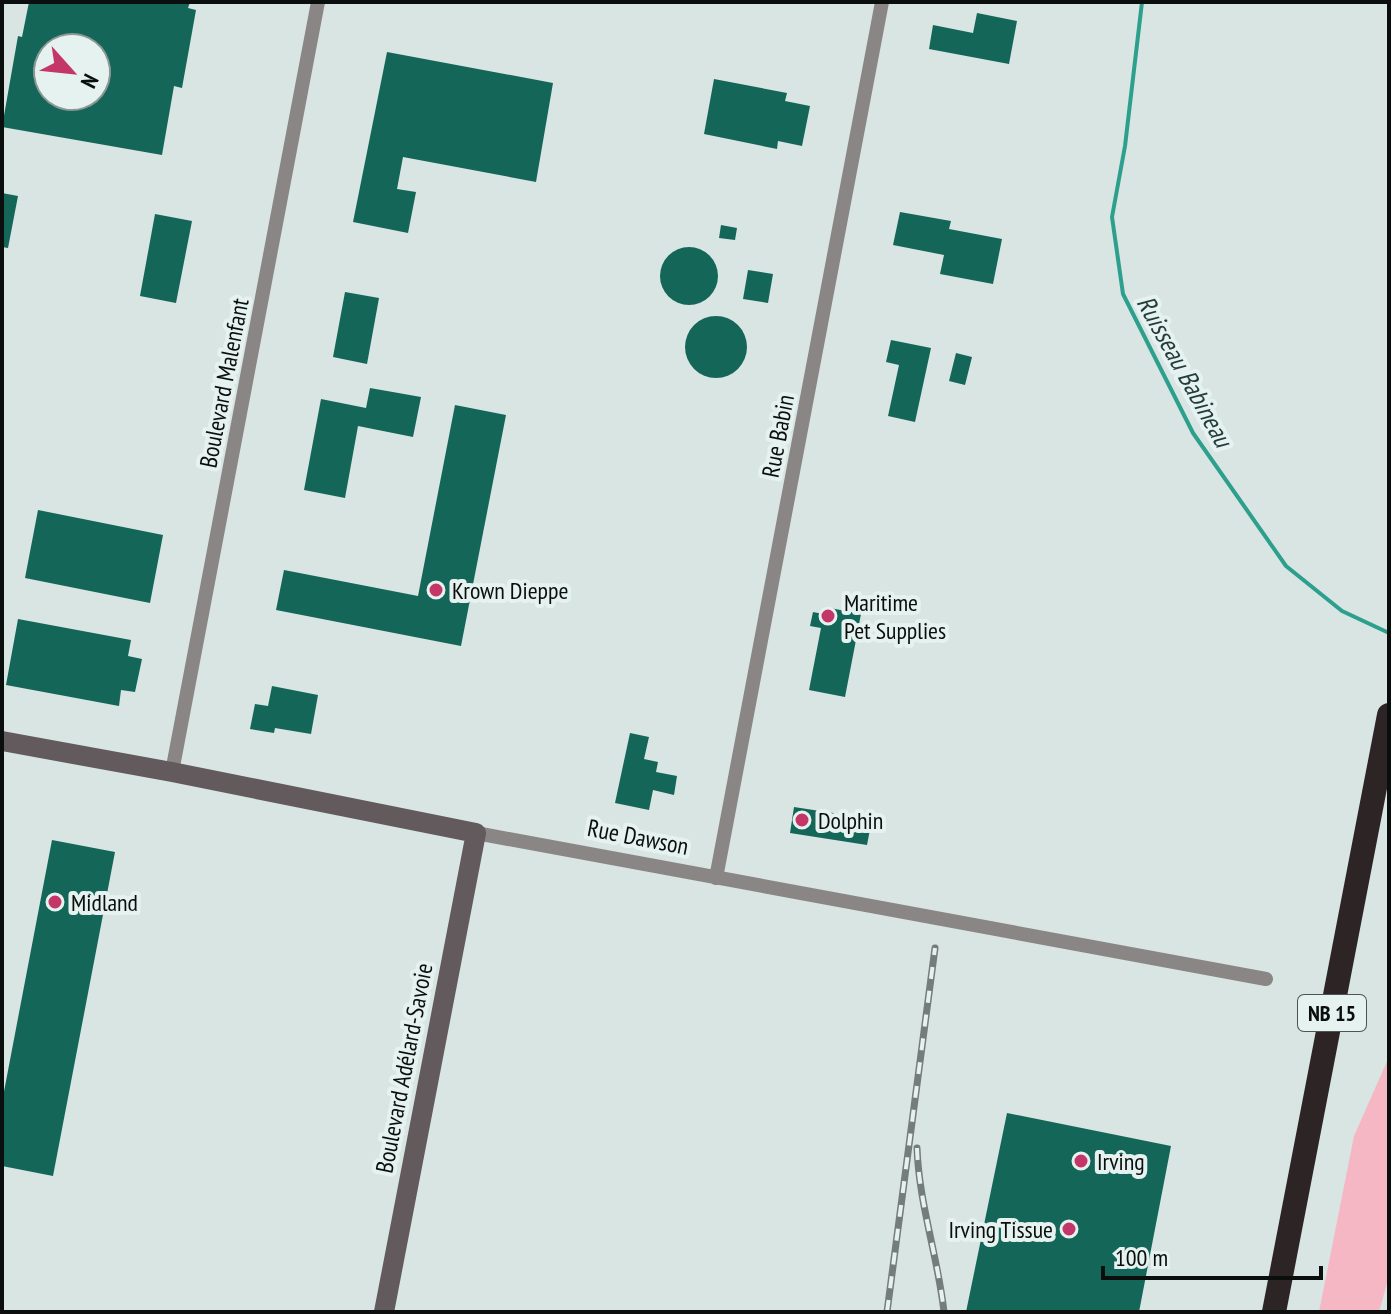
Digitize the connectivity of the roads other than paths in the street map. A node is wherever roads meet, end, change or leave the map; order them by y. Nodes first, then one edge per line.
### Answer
1 (318, 2) edge
2 (882, 2) edge
3 (1389, 715) edge
4 (2, 741) edge
5 (172, 772) junction
6 (476, 833) junction
7 (716, 878) junction
8 (1266, 979) dead end
9 (384, 1312) edge
10 (1274, 1312) edge

1 - 5 street, Boulevard Malenfant
2 - 7 street, Rue Babin
3 - 10 highway, NB 15
4 - 5 street, Rue Dawson
5 - 6 street, Rue Dawson
6 - 7 street, Rue Dawson
6 - 9 street, Boulevard Adélard-Savoie
7 - 8 street, Rue Dawson

